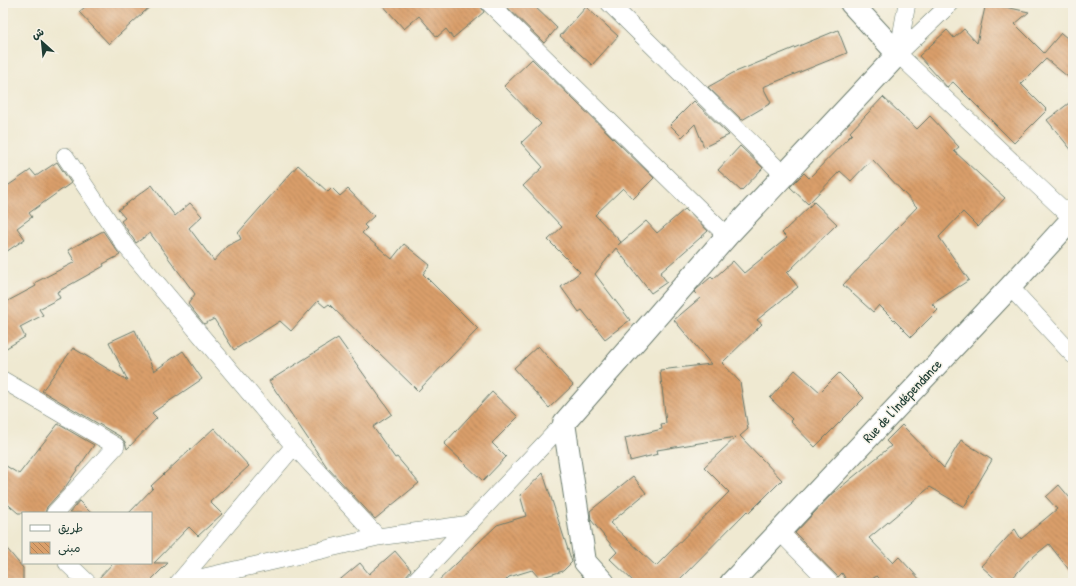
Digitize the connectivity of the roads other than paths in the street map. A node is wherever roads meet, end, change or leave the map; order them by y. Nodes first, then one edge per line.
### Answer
1 (488, 3) edge
2 (609, 3) edge
3 (851, 3) edge
4 (908, 3) edge
5 (951, 3) edge
6 (898, 54) junction
7 (65, 156) dead end
8 (785, 176) junction
9 (1073, 218) edge
10 (727, 236) junction
11 (1010, 287) junction
12 (1073, 355) edge
13 (3, 380) edge
14 (564, 423) junction
15 (294, 446) junction
16 (56, 512) edge
17 (470, 524) junction
18 (779, 531) junction
19 (378, 537) junction
20 (68, 564) edge
21 (178, 582) edge
22 (88, 583) edge
23 (413, 583) edge
24 (604, 583) edge
25 (731, 583) edge
26 (830, 583) edge

1 - 10 street
2 - 8 street
3 - 6 main road
4 - 6 street
5 - 6 street
6 - 8 main road
6 - 9 street
7 - 15 street
8 - 10 main road
9 - 11 main road, Rue de l'Indépendance
10 - 14 main road
11 - 12 street
11 - 18 main road, Rue de l'Indépendance
13 - 16 street
14 - 17 street
14 - 24 main road
15 - 19 street
15 - 21 street
17 - 19 street
17 - 23 street
18 - 25 main road, Rue de l'Indépendance
18 - 26 street
19 - 21 street
20 - 22 street

